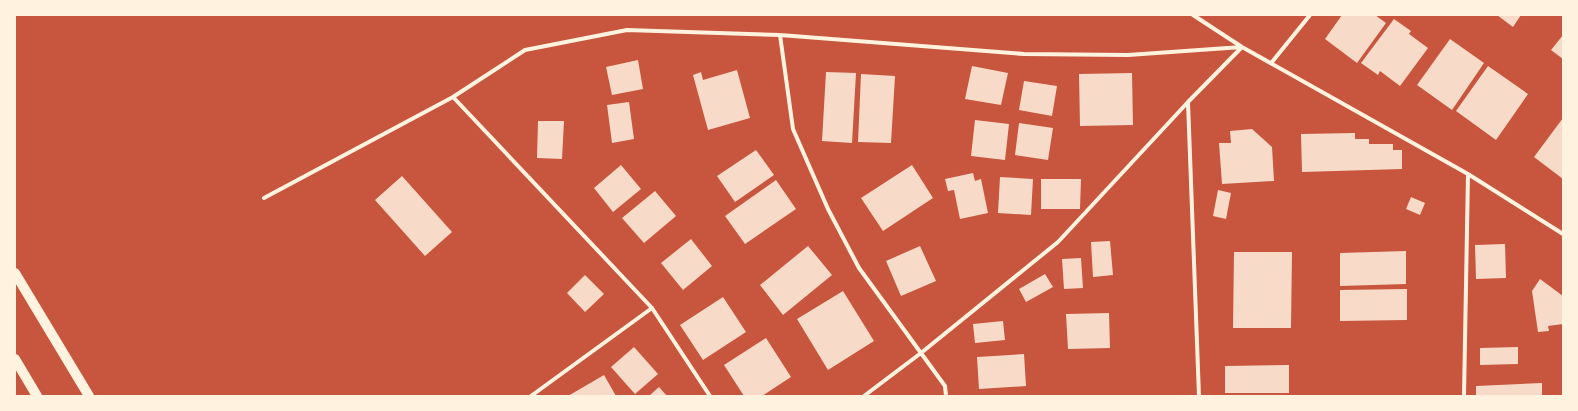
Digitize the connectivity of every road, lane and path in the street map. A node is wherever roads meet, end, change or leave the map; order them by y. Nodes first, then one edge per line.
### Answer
1 (1193, 15) edge
2 (1310, 15) edge
3 (780, 35) junction
4 (1242, 47) junction
5 (1272, 62) junction
6 (453, 97) junction
7 (1188, 102) junction
8 (1468, 174) junction
9 (264, 198) dead end
10 (1563, 234) edge
11 (15, 273) edge
12 (652, 308) junction
13 (921, 353) junction
14 (15, 359) edge
15 (37, 396) edge
16 (89, 396) edge
17 (531, 396) edge
18 (710, 396) edge
19 (864, 396) edge
20 (946, 396) edge
21 (1199, 396) edge
22 (1464, 396) edge

1 - 4 street
2 - 5 street
3 - 4 street
3 - 6 street
3 - 13 street
4 - 5 street
4 - 7 street
5 - 8 street
6 - 9 street
6 - 12 street
7 - 13 street
7 - 21 street
8 - 10 street
8 - 22 street
11 - 16 main road
12 - 17 street
12 - 18 street
13 - 19 street
13 - 20 street
14 - 15 main road

